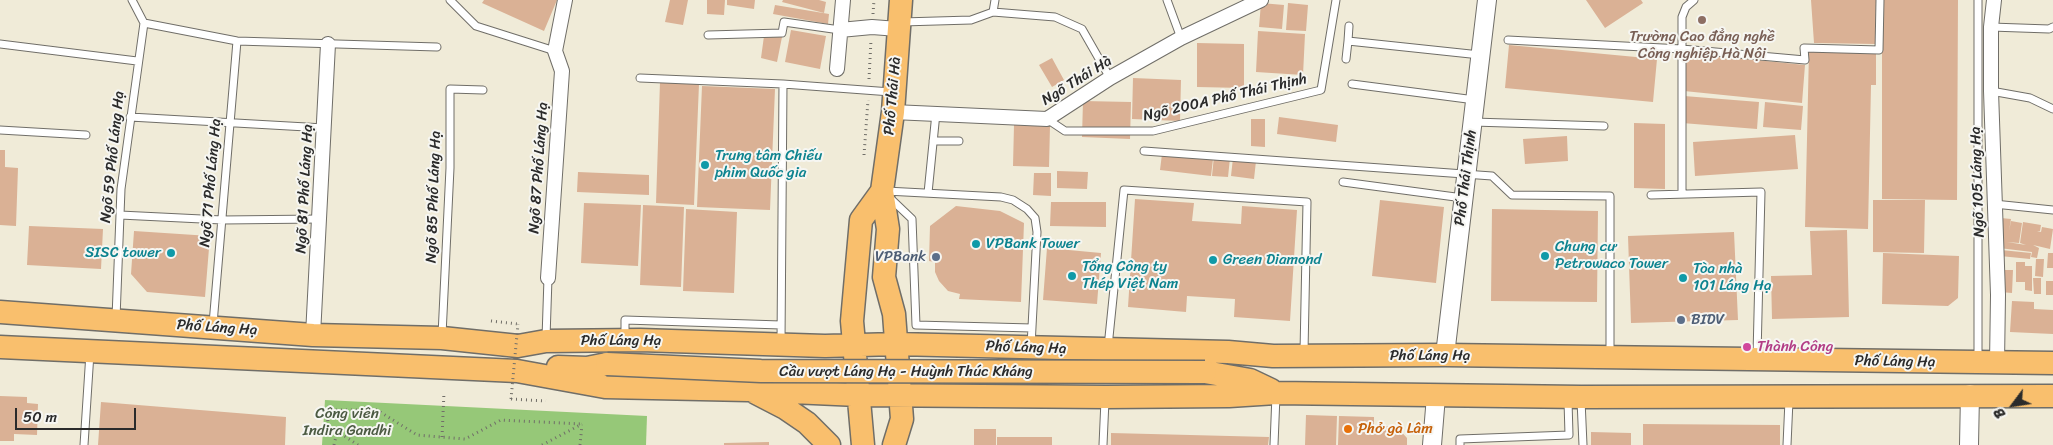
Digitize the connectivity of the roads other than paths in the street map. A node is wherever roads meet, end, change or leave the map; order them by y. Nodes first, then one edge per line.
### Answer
1 (132, 0) edge
2 (450, 0) edge
3 (565, 0) edge
4 (843, 0) edge
5 (995, 0) edge
6 (1167, 0) edge
7 (1261, 0) edge
8 (1336, 0) edge
9 (1487, 0) edge
10 (1694, 0) edge
11 (1880, 0) edge
12 (1978, 0) edge
13 (1994, 0) edge
14 (993, 12) junction
15 (899, 17) edge
16 (144, 23) junction
17 (1349, 26) dead end
18 (1991, 27) junction
19 (2053, 27) edge
20 (840, 30) junction
21 (708, 35) dead end
22 (1181, 38) junction
23 (1508, 40) dead end
24 (237, 41) junction
25 (1348, 41) junction
26 (0, 44) edge
27 (328, 44) junction
28 (437, 47) dead end
29 (1682, 49) junction
30 (555, 51) junction
31 (1481, 55) junction
32 (1346, 58) dead end
33 (137, 61) junction
34 (836, 69) dead end
35 (640, 78) dead end
36 (1110, 78) junction
37 (783, 84) junction
38 (1352, 84) dead end
39 (483, 90) dead end
40 (1991, 91) junction
41 (1475, 100) junction
42 (893, 102) junction
43 (2053, 109) edge
44 (936, 114) junction
45 (130, 117) junction
46 (1047, 119) junction
47 (230, 121) junction
48 (1473, 122) junction
49 (1604, 126) dead end
50 (325, 128) junction
51 (0, 130) edge
52 (86, 135) dead end
53 (933, 141) junction
54 (959, 141) dead end
55 (1144, 151) dead end
56 (1467, 175) junction
57 (1343, 182) dead end
58 (882, 191) junction
59 (928, 193) junction
60 (1682, 194) junction
61 (1651, 195) dead end
62 (1463, 198) junction
63 (1994, 204) junction
64 (2053, 210) edge
65 (120, 215) junction
66 (320, 219) junction
67 (222, 220) junction
68 (548, 278) joint
69 (0, 312) edge
70 (116, 320) junction
71 (212, 327) junction
72 (312, 335) junction
73 (518, 335) junction
74 (781, 335) junction
75 (442, 338) junction
76 (1032, 338) junction
77 (546, 341) junction
78 (853, 344) junction
79 (896, 344) junction
80 (949, 345) junction
81 (0, 347) edge
82 (1108, 350) junction
83 (90, 351) junction
84 (114, 352) junction
85 (1444, 355) junction
86 (1272, 356) junction
87 (1304, 356) junction
88 (1610, 358) junction
89 (1750, 360) junction
90 (1988, 363) junction
91 (2053, 363) edge
92 (607, 364) junction
93 (517, 371) junction
94 (1205, 372) junction
95 (748, 390) junction
96 (784, 392) junction
97 (1276, 393) junction
98 (1970, 394) junction
99 (858, 395) junction
100 (900, 395) junction
101 (950, 395) junction
102 (1436, 396) junction
103 (2053, 396) edge
104 (1106, 397) junction
105 (1575, 397) junction
106 (1742, 397) junction
107 (1789, 397) junction
108 (84, 445) edge
109 (829, 445) edge
110 (863, 445) edge
111 (894, 445) edge
112 (1103, 445) edge
113 (1274, 445) edge
114 (1432, 445) edge
115 (1460, 445) edge
116 (1583, 445) edge
117 (1787, 445) edge
118 (1969, 445) edge

1 - 16 lane
2 - 30 lane
3 - 30 street, Ngõ 87 Phố Láng Hạ
4 - 20 street
5 - 14 lane
6 - 22 lane
7 - 22 street, Ngõ Thái Hà
8 - 46 lane, Ngõ 200A Phố Thái Thịnh
9 - 31 street, Phố Thái Thịnh
10 - 29 lane
11 - 29 lane
12 - 90 lane
13 - 18 street, Ngõ 105 Láng Hạ
14 - 15 lane
14 - 36 lane
15 - 20 street
15 - 42 main road, Phố Thái Hà
16 - 24 lane
16 - 33 lane, Ngõ 59 Phố Láng Hạ
17 - 25 lane
18 - 19 lane
18 - 40 street, Ngõ 105 Láng Hạ
20 - 21 lane
20 - 34 street
22 - 36 street, Ngõ Thái Hà
23 - 29 lane
24 - 27 lane
24 - 47 lane, Ngõ 71 Phố Láng Hạ
25 - 31 lane
25 - 32 lane
26 - 33 lane
27 - 28 lane
27 - 50 street, Ngõ 81 Phố Láng Hạ
29 - 60 lane
30 - 68 street, Ngõ 87 Phố Láng Hạ
31 - 41 street, Phố Thái Thịnh
33 - 45 lane, Ngõ 59 Phố Láng Hạ
35 - 37 lane
36 - 46 street, Ngõ Thái Hà
37 - 42 lane
37 - 74 lane
38 - 41 lane
39 - 75 lane, Ngõ 85 Phố Láng Hạ
40 - 43 lane
40 - 63 street, Ngõ 105 Láng Hạ
41 - 48 street, Phố Thái Thịnh
42 - 44 street, Ngõ Thái Hà
42 - 58 main road, Phố Thái Hà
44 - 46 street, Ngõ Thái Hà
44 - 53 lane
45 - 47 lane
45 - 65 lane, Ngõ 59 Phố Láng Hạ
47 - 50 lane
47 - 67 lane, Ngõ 71 Phố Láng Hạ
48 - 49 lane
48 - 56 street, Phố Thái Thịnh
50 - 66 street, Ngõ 81 Phố Láng Hạ
51 - 52 lane
53 - 54 lane
53 - 59 lane
55 - 56 lane
56 - 62 street, Phố Thái Thịnh
56 - 88 lane
57 - 62 lane
58 - 59 lane
58 - 76 lane
58 - 78 main road, Phố Thái Hà
58 - 79 main road, Phố Thái Hà
59 - 76 lane
60 - 61 lane
60 - 89 lane
62 - 85 street, Phố Thái Thịnh
63 - 64 lane
63 - 90 street, Ngõ 105 Láng Hạ
65 - 67 lane
65 - 70 lane, Ngõ 59 Phố Láng Hạ
66 - 67 lane
66 - 72 street, Ngõ 81 Phố Láng Hạ
67 - 71 lane, Ngõ 71 Phố Láng Hạ
68 - 77 lane, Ngõ 87 Phố Láng Hạ
69 - 70 main road, Phố Láng Hạ
70 - 71 main road, Phố Láng Hạ
70 - 84 main road
71 - 72 main road, Phố Láng Hạ
72 - 75 main road, Phố Láng Hạ
73 - 75 main road, Phố Láng Hạ
73 - 77 main road, Phố Láng Hạ
73 - 92 main road, Cầu vượt Láng Hạ - Huỳnh Thúc Kháng
74 - 77 main road, Phố Láng Hạ
74 - 78 main road, Phố Láng Hạ
74 - 96 main road
76 - 80 main road, Phố Láng Hạ
76 - 82 main road, Phố Láng Hạ
78 - 79 main road, Phố Láng Hạ
78 - 99 main road, Phố Thái Hà
79 - 80 main road, Phố Láng Hạ
79 - 100 main road, Phố Thái Hà
80 - 101 main road
81 - 83 main road, Phố Láng Hạ
82 - 86 main road, Phố Láng Hạ
82 - 87 lane
83 - 84 main road, Phố Láng Hạ
83 - 108 lane
84 - 93 main road, Phố Láng Hạ
85 - 87 main road, Phố Láng Hạ
85 - 88 main road, Phố Láng Hạ
86 - 87 main road, Phố Láng Hạ
86 - 94 main road, Cầu vượt Láng Hạ - Huỳnh Thúc Kháng
88 - 89 main road, Phố Láng Hạ
89 - 90 main road, Phố Láng Hạ
89 - 106 main road
90 - 91 main road, Phố Láng Hạ
92 - 93 main road, Cầu vượt Láng Hạ - Huỳnh Thúc Kháng
92 - 94 main road, Cầu vượt Láng Hạ - Huỳnh Thúc Kháng, bridge
93 - 95 main road, Phố Láng Hạ
94 - 97 main road, Cầu vượt Láng Hạ - Huỳnh Thúc Kháng
95 - 96 main road, Phố Láng Hạ
95 - 109 main road
96 - 99 main road, Phố Láng Hạ
97 - 102 main road, Phố Láng Hạ
97 - 104 main road, Phố Láng Hạ
97 - 113 lane
98 - 103 main road, Phố Láng Hạ
98 - 107 main road, Phố Láng Hạ
98 - 118 street
99 - 100 main road, Phố Láng Hạ
99 - 110 main road, Phố Thái Hà
100 - 101 main road, Phố Láng Hạ
100 - 111 main road, Phố Thái Hà
101 - 104 main road, Phố Láng Hạ
102 - 105 main road, Phố Láng Hạ
102 - 114 street
104 - 112 lane
105 - 106 main road, Phố Láng Hạ
105 - 115 lane
105 - 116 lane
106 - 107 main road, Phố Láng Hạ
107 - 117 lane

